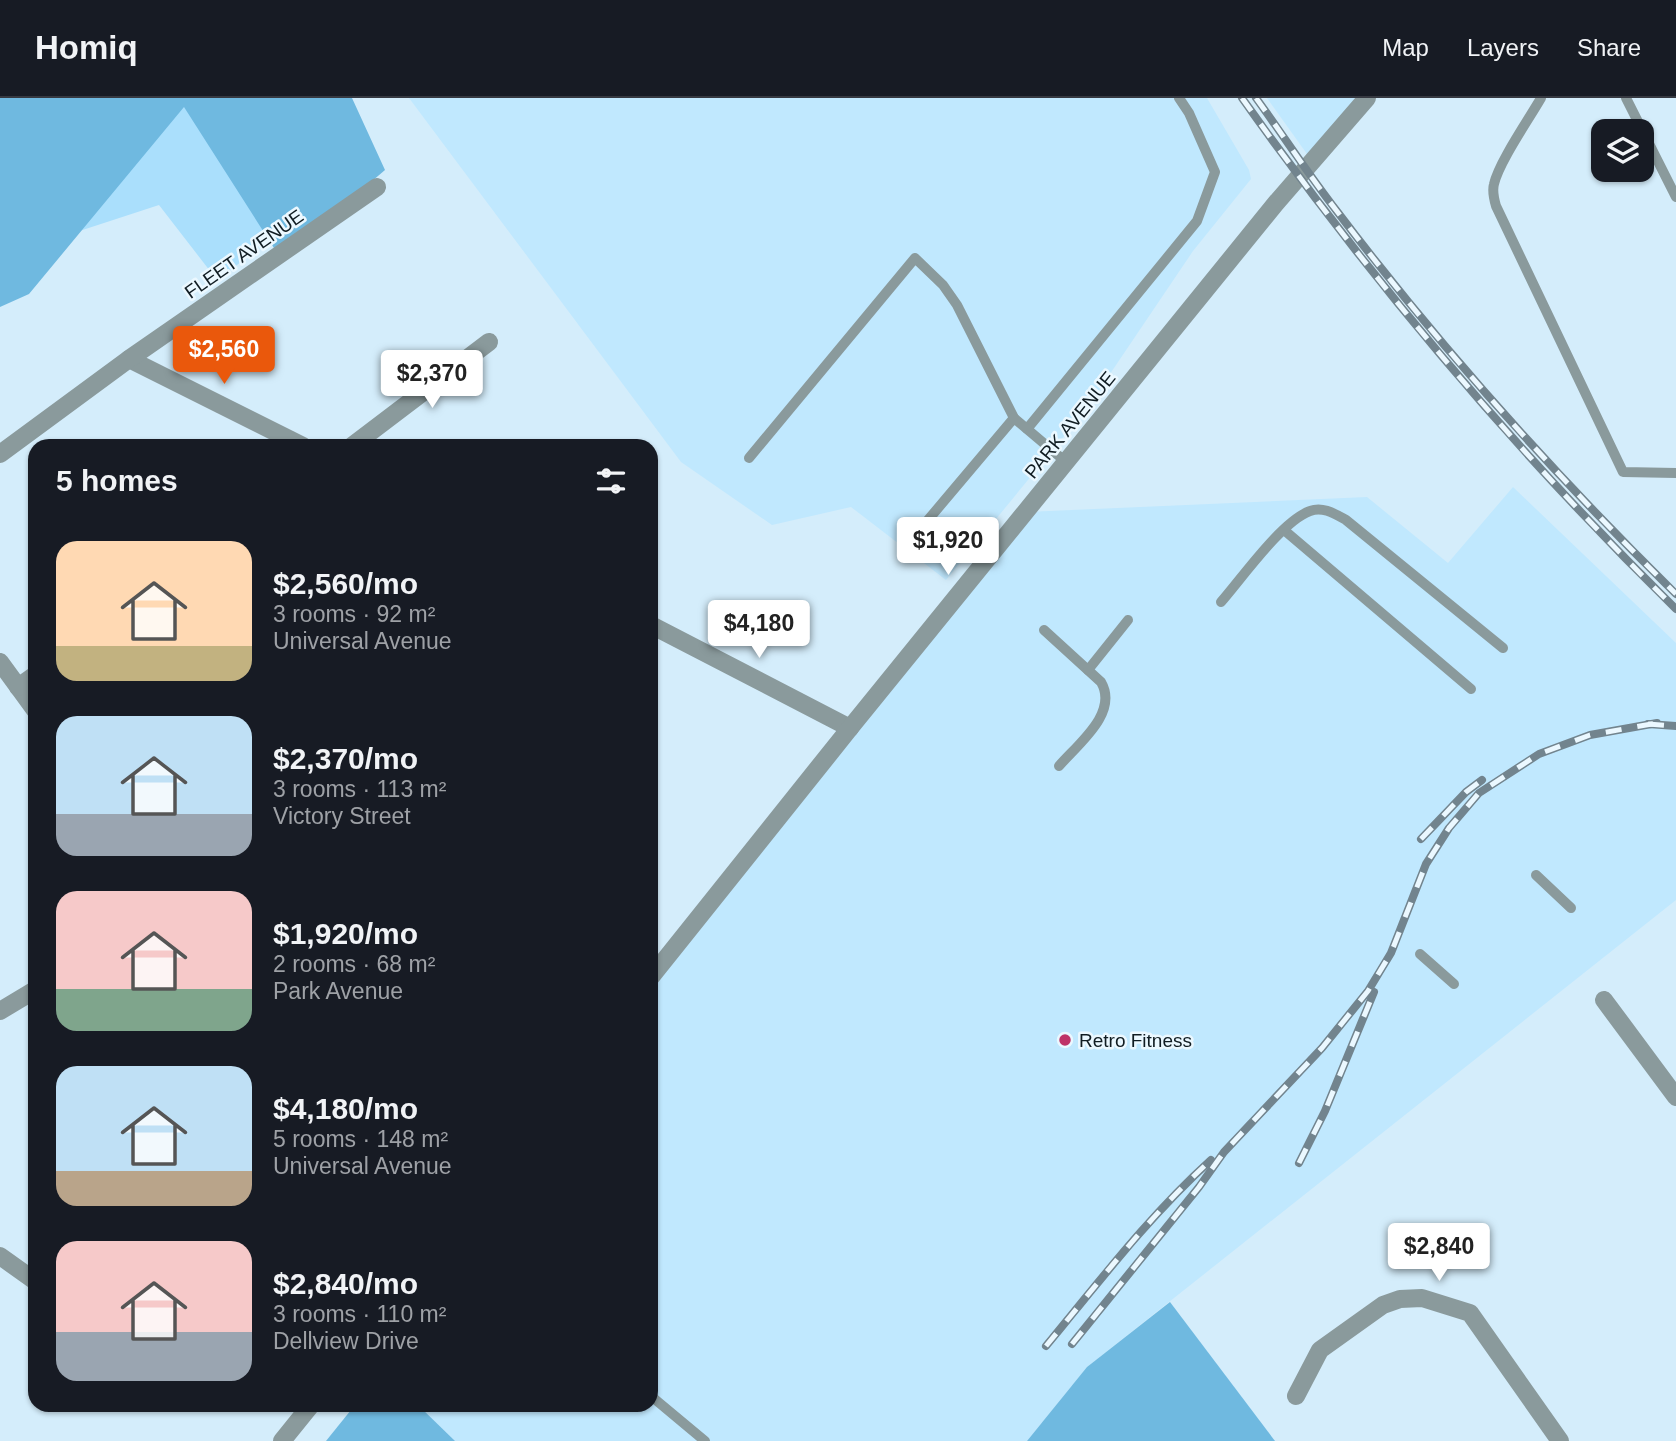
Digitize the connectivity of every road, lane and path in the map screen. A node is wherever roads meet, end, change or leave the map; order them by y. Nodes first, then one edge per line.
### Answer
1 (1179, 98) edge
2 (1367, 98) edge
3 (1541, 98) edge
4 (1626, 98) edge
5 (377, 187) dead end
6 (1676, 197) edge
7 (489, 342) dead end
8 (129, 359) junction
9 (1014, 418) junction
10 (1027, 429) junction
11 (289, 439) edge
12 (361, 439) edge
13 (0, 454) edge
14 (749, 458) dead end
15 (1066, 462) junction
16 (1676, 473) edge
17 (1284, 530) junction
18 (918, 533) dead end
19 (1221, 602) dead end
20 (1128, 620) dead end
21 (658, 629) edge
22 (1044, 630) dead end
23 (1503, 648) dead end
24 (0, 662) edge
25 (1088, 670) junction
26 (28, 680) edge
27 (18, 687) junction
28 (1471, 689) dead end
29 (28, 701) edge
30 (850, 728) junction
31 (1059, 766) dead end
32 (1536, 875) dead end
33 (1571, 908) dead end
34 (1420, 954) dead end
35 (658, 968) edge
36 (1454, 984) dead end
37 (28, 994) edge
38 (1604, 1000) dead end
39 (0, 1011) edge
40 (1676, 1097) edge
41 (0, 1256) edge
42 (28, 1276) edge
43 (1296, 1395) dead end
44 (658, 1402) edge
45 (305, 1412) edge
46 (282, 1441) edge
47 (705, 1441) edge
48 (1560, 1441) edge

1 - 10 lane
2 - 15 street, PARK AVENUE
3 - 16 lane
4 - 6 lane
5 - 8 street, FLEET AVENUE
7 - 12 street
8 - 11 street
8 - 13 street, FLEET AVENUE
9 - 10 lane
9 - 14 lane
9 - 18 lane
10 - 15 lane
15 - 30 street, PARK AVENUE
17 - 19 lane
17 - 23 lane
17 - 28 lane
20 - 25 lane
21 - 30 street
22 - 25 lane
24 - 27 street
25 - 31 lane
26 - 27 street
27 - 29 street
30 - 35 street, PARK AVENUE
32 - 33 lane
34 - 36 lane
37 - 39 street
38 - 40 street
41 - 42 street
43 - 48 street
44 - 47 lane
45 - 46 street

